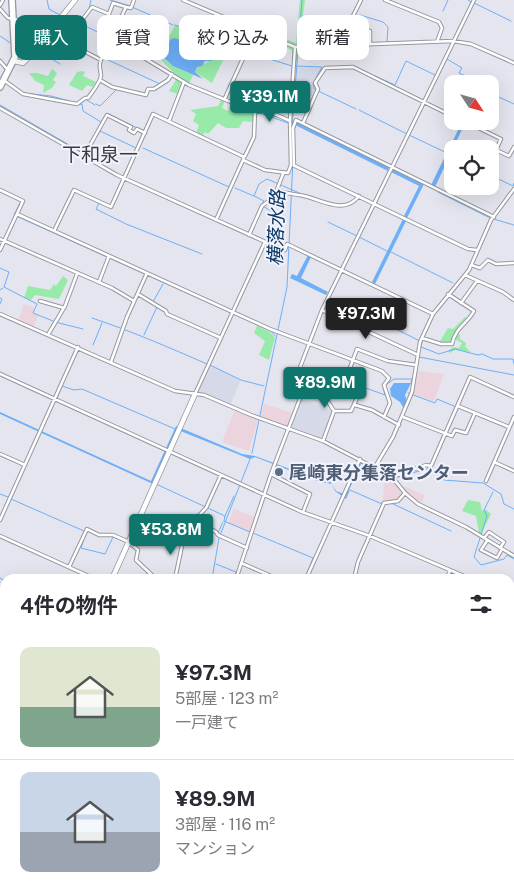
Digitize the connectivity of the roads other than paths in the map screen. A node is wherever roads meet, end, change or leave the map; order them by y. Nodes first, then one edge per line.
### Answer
1 (3, 0) edge
2 (12, 0) edge
3 (75, 0) edge
4 (134, 0) edge
5 (183, 0) edge
6 (361, 0) edge
7 (385, 0) edge
8 (474, 0) edge
9 (0, 5) edge
10 (126, 7) junction
11 (0, 9) edge
12 (63, 15) edge
13 (86, 15) edge
14 (122, 15) edge
15 (220, 15) edge
16 (354, 15) edge
17 (13, 19) junction
18 (369, 31) edge
19 (454, 41) junction
20 (437, 42) junction
21 (287, 43) edge
22 (370, 44) joint
23 (297, 47) joint
24 (25, 60) edge
25 (100, 60) edge
26 (148, 60) edge
27 (242, 60) edge
28 (0, 61) edge
29 (14, 61) junction
30 (514, 63) edge
31 (9, 71) junction
32 (172, 74) junction
33 (4, 80) junction
34 (100, 80) junction
35 (184, 82) junction
36 (0, 87) edge
37 (225, 98) junction
38 (424, 102) junction
39 (0, 108) edge
40 (255, 110) junction
41 (444, 112) edge
42 (169, 121) junction
43 (290, 121) junction
44 (303, 124) junction
45 (292, 130) junction
46 (481, 130) edge
47 (145, 133) junction
48 (514, 147) edge
49 (84, 156) junction
50 (245, 160) junction
51 (293, 165) junction
52 (391, 169) junction
53 (283, 174) junction
54 (126, 178) junction
55 (514, 189) edge
56 (0, 190) edge
57 (277, 190) junction
58 (359, 196) junction
59 (374, 203) junction
60 (16, 216) junction
61 (492, 218) junction
62 (218, 220) junction
63 (55, 232) junction
64 (249, 235) junction
65 (0, 239) edge
66 (4, 241) junction
67 (265, 242) junction
68 (0, 250) edge
69 (477, 250) junction
70 (109, 257) junction
71 (514, 264) edge
72 (471, 265) junction
73 (342, 270) junction
74 (77, 274) junction
75 (146, 274) junction
76 (465, 275) junction
77 (477, 281) junction
78 (99, 282) junction
79 (138, 294) junction
80 (448, 294) junction
81 (514, 300) edge
82 (40, 301) dead end
83 (134, 301) junction
84 (461, 303) junction
85 (64, 308) junction
86 (322, 310) junction
87 (0, 314) edge
88 (232, 314) junction
89 (433, 314) junction
90 (48, 334) junction
91 (221, 338) junction
92 (421, 340) junction
93 (309, 344) junction
94 (78, 347) junction
95 (418, 355) junction
96 (353, 359) junction
97 (111, 362) junction
98 (416, 365) junction
99 (0, 374) edge
100 (309, 375) junction
101 (332, 383) junction
102 (343, 387) junction
103 (195, 394) junction
104 (56, 397) junction
105 (514, 397) edge
106 (355, 405) junction
107 (457, 407) junction
108 (334, 410) junction
109 (474, 414) junction
110 (384, 417) junction
111 (402, 417) junction
112 (514, 417) edge
113 (399, 425) junction
114 (289, 428) junction
115 (509, 428) junction
116 (445, 435) junction
117 (323, 441) junction
118 (167, 450) junction
119 (0, 454) edge
120 (360, 459) junction
121 (494, 462) junction
122 (25, 465) junction
123 (375, 467) junction
124 (514, 471) edge
125 (221, 474) junction
126 (271, 474) junction
127 (393, 478) junction
128 (486, 482) dead end
129 (405, 493) junction
130 (264, 495) junction
131 (303, 511) junction
132 (140, 517) junction
133 (195, 519) junction
134 (0, 520) edge
135 (330, 521) junction
136 (0, 536) edge
137 (184, 536) junction
138 (370, 536) junction
139 (483, 537) junction
140 (128, 542) junction
141 (247, 548) junction
142 (501, 549) junction
143 (514, 556) edge
144 (242, 563) junction
145 (69, 567) junction
146 (450, 570) junction
147 (84, 574) edge
148 (114, 574) edge
149 (151, 574) edge
150 (176, 574) edge
151 (238, 574) edge
152 (267, 574) edge
153 (308, 574) edge
154 (356, 574) edge
155 (449, 574) edge
156 (459, 574) edge

1 - 9 street
2 - 17 main road
3 - 12 street
4 - 10 street
5 - 15 street
6 - 16 street
7 - 20 street
8 - 19 street
10 - 13 street
10 - 14 street
11 - 17 street
17 - 29 main road
18 - 22 street
19 - 20 street
19 - 30 street
19 - 38 street
20 - 22 street
21 - 23 street
23 - 43 street
24 - 29 street
25 - 34 street
26 - 32 street
27 - 37 street
28 - 31 street
29 - 31 main road
31 - 33 main road
32 - 34 street
32 - 35 street
33 - 34 street
33 - 36 main road
35 - 37 street
35 - 42 street
37 - 40 street
38 - 41 street
38 - 44 street
38 - 52 street
39 - 49 street
40 - 43 street
40 - 50 street
42 - 47 street
42 - 50 street
43 - 45 street
44 - 45 street
44 - 52 street
45 - 51 street
46 - 48 street
47 - 49 street
47 - 54 street
49 - 54 street
50 - 53 street
50 - 62 street
51 - 53 street
51 - 58 street
52 - 59 street
52 - 61 street
53 - 57 street
54 - 62 street
54 - 63 street
55 - 61 street
56 - 60 street
57 - 58 street
57 - 64 street
58 - 59 street
59 - 69 street
59 - 73 street
60 - 63 street
60 - 66 street
61 - 69 street
62 - 64 street
63 - 70 street
64 - 67 street
65 - 66 street
66 - 68 street
66 - 74 street
67 - 73 street
67 - 88 street
69 - 72 street
70 - 75 street
70 - 78 street
71 - 72 street
72 - 76 street
73 - 86 street
73 - 89 street
74 - 78 street
74 - 85 street
75 - 79 street
75 - 88 street
76 - 77 street
76 - 80 street
77 - 81 street
77 - 84 street
78 - 83 street
79 - 83 street
79 - 91 street
80 - 84 street
80 - 89 street
82 - 85 street
83 - 97 street
84 - 92 street
85 - 90 street
86 - 93 street
86 - 95 street
87 - 90 street
88 - 91 street
88 - 93 street
89 - 92 street
90 - 94 street
91 - 103 street
92 - 95 street
93 - 96 street
93 - 100 street
94 - 97 street
94 - 104 street
95 - 98 street
96 - 98 street
96 - 102 street
96 - 110 street
97 - 103 street
98 - 111 street
99 - 104 street
100 - 101 street
100 - 114 street
101 - 102 street
101 - 108 street
102 - 106 street
103 - 114 street
103 - 118 street
104 - 118 street
104 - 122 street
105 - 107 street
106 - 108 street
106 - 110 street
107 - 109 street
107 - 116 street
108 - 117 street
109 - 115 street
109 - 116 street
110 - 113 street
111 - 113 street
111 - 116 street
112 - 115 street
113 - 123 street
114 - 117 street
114 - 126 street
115 - 121 street
116 - 127 street
117 - 120 street
118 - 125 street
118 - 132 street
119 - 122 street
120 - 123 street
120 - 135 street
121 - 124 street
121 - 128 street
122 - 134 street
123 - 127 street
125 - 130 street
125 - 133 street
126 - 130 street
126 - 131 street
127 - 129 street
129 - 138 street
129 - 139 street
130 - 131 street
130 - 141 street
131 - 135 street
132 - 137 street
132 - 140 street
133 - 137 street
133 - 141 street
135 - 138 street
135 - 153 street
136 - 145 street
137 - 150 street
138 - 146 street
138 - 154 street
139 - 142 street
139 - 142 street
139 - 142 street
140 - 145 street
140 - 148 street
140 - 149 street
141 - 144 street
142 - 143 street
144 - 151 street
144 - 152 street
145 - 147 street
146 - 155 street
146 - 156 street

